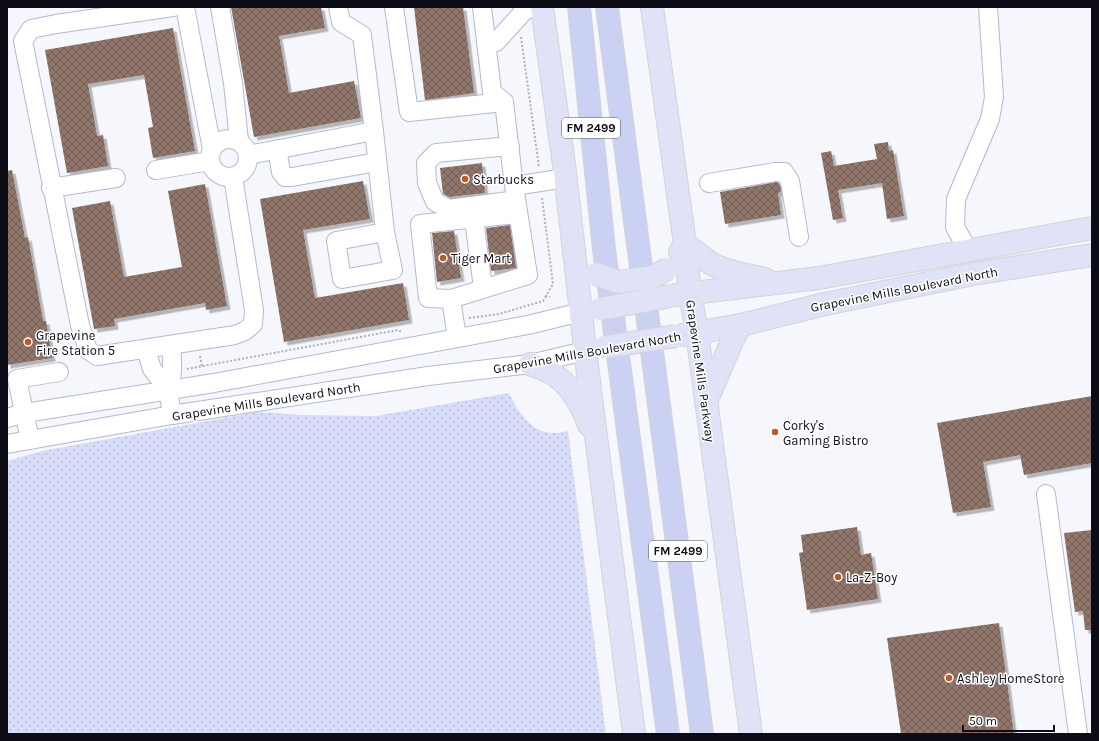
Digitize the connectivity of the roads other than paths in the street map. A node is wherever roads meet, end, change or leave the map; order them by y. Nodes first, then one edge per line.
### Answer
1 (174, 7) edge
2 (185, 7) edge
3 (220, 7) edge
4 (338, 7) edge
5 (394, 7) edge
6 (482, 7) edge
7 (539, 7) edge
8 (542, 7) edge
9 (579, 7) edge
10 (607, 7) edge
11 (652, 7) edge
12 (988, 7) edge
13 (486, 43) junction
14 (504, 102) junction
15 (374, 131) junction
16 (510, 146) junction
17 (244, 148) junction
18 (277, 149) junction
19 (211, 155) junction
20 (377, 162) junction
21 (156, 170) dead end
22 (233, 177) junction
23 (116, 178) dead end
24 (566, 178) junction
25 (709, 183) dead end
26 (52, 188) junction
27 (516, 200) junction
28 (474, 219) junction
29 (1092, 228) edge
30 (385, 232) dead end
31 (799, 237) dead end
32 (685, 244) junction
33 (574, 250) junction
34 (968, 250) junction
35 (1092, 255) edge
36 (973, 274) junction
37 (779, 283) junction
38 (483, 288) junction
39 (680, 294) junction
40 (451, 299) junction
41 (591, 311) junction
42 (741, 325) junction
43 (686, 335) junction
44 (457, 338) junction
45 (170, 345) junction
46 (146, 349) junction
47 (595, 349) junction
48 (530, 364) junction
49 (59, 372) dead end
50 (168, 389) junction
51 (706, 403) junction
52 (25, 413) junction
53 (172, 415) junction
54 (7, 418) edge
55 (30, 440) junction
56 (7, 444) edge
57 (598, 452) junction
58 (1046, 494) dead end
59 (634, 734) edge
60 (668, 734) edge
61 (702, 734) edge
62 (750, 734) edge
63 (1078, 734) edge

1 - 26 street
2 - 19 street
3 - 17 street
4 - 15 street
5 - 14 street
6 - 13 street
7 - 13 street
8 - 24 main road
9 - 60 highway, FM 2499
10 - 61 highway, FM 2499
11 - 32 main road, Grapevine Mills Parkway
12 - 34 street
13 - 14 street
14 - 16 street
15 - 18 street
15 - 20 street
16 - 27 street
16 - 27 street
17 - 18 street
17 - 19 street
17 - 22 street
18 - 20 street
19 - 21 street
19 - 22 street
20 - 30 street
22 - 45 street
23 - 26 street
24 - 27 street
24 - 33 main road
25 - 31 street
26 - 46 street
27 - 28 street
27 - 38 street
28 - 38 street
28 - 40 street
29 - 34 main road, Grapevine Mills Boulevard North
32 - 33 main road, bridge
32 - 37 main road
32 - 39 main road, Grapevine Mills Parkway
33 - 41 main road
34 - 36 main road
34 - 37 main road, Grapevine Mills Boulevard North
35 - 36 main road, Grapevine Mills Boulevard North
36 - 42 main road, Grapevine Mills Boulevard North
37 - 39 main road, Grapevine Mills Boulevard North
38 - 40 street
39 - 41 main road, Grapevine Mills Boulevard North, bridge
39 - 43 main road, Grapevine Mills Parkway
40 - 44 street
41 - 44 street, Grapevine Mills Boulevard North
41 - 47 main road
42 - 43 main road, Grapevine Mills Boulevard North
42 - 51 main road
43 - 47 main road, Grapevine Mills Boulevard North, bridge
43 - 51 main road, Grapevine Mills Parkway
44 - 50 street, Grapevine Mills Boulevard North
45 - 46 street
45 - 50 street
46 - 50 street
47 - 48 street, Grapevine Mills Boulevard North
47 - 57 main road
48 - 53 street, Grapevine Mills Boulevard North
48 - 57 main road
49 - 52 street
50 - 52 street, Grapevine Mills Boulevard North
50 - 53 street
51 - 62 main road, Grapevine Mills Parkway
52 - 54 street, Grapevine Mills Boulevard North
52 - 55 street
53 - 55 street, Grapevine Mills Boulevard North
55 - 56 street, Grapevine Mills Boulevard North
57 - 59 main road
58 - 63 street

